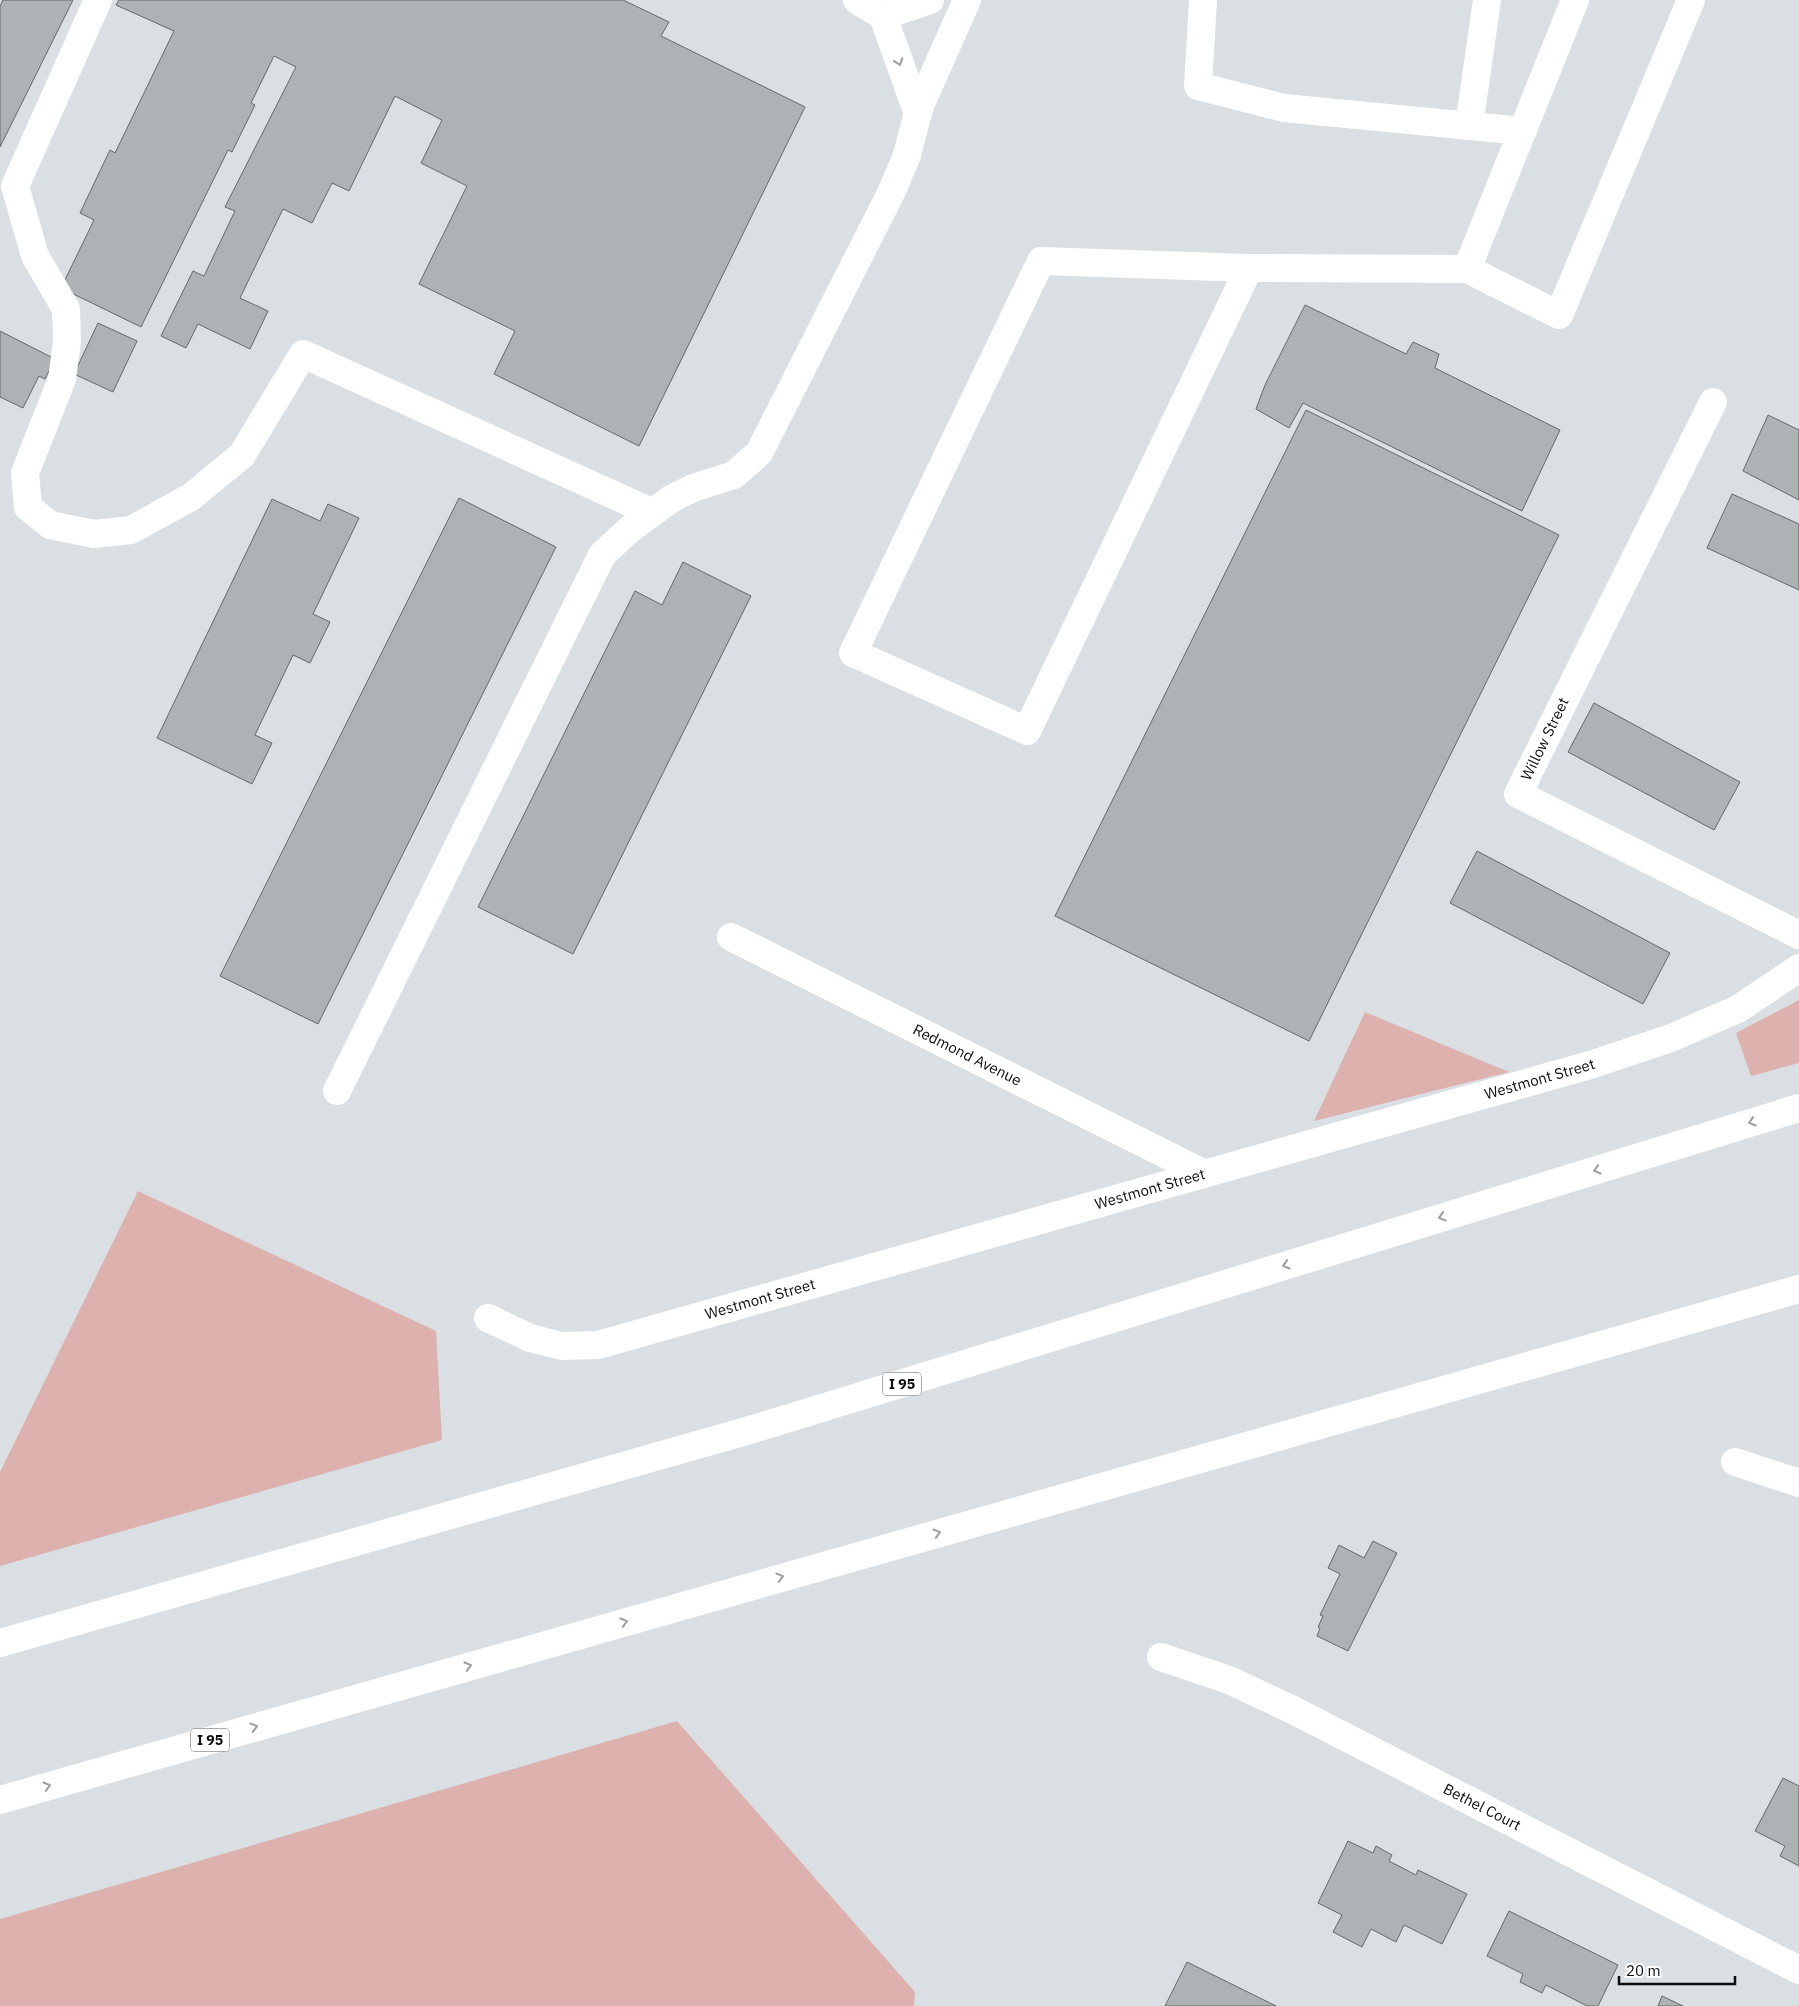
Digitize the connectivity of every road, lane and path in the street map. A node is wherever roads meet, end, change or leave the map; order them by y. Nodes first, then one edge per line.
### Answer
1 (98, 0) edge
2 (857, 0) edge
3 (930, 0) edge
4 (968, 0) edge
5 (1203, 0) edge
6 (1487, 0) edge
7 (1575, 0) edge
8 (1691, 0) edge
9 (883, 16) junction
10 (918, 114) junction
11 (1469, 126) junction
12 (1523, 131) junction
13 (1249, 268) junction
14 (1467, 269) junction
15 (1713, 402) dead end
16 (651, 512) junction
17 (1799, 935) edge
18 (731, 936) dead end
19 (1799, 968) edge
20 (337, 1091) dead end
21 (1799, 1108) edge
22 (1203, 1173) junction
23 (1799, 1289) edge
24 (488, 1318) dead end
25 (1735, 1462) dead end
26 (1799, 1483) edge
27 (0, 1643) edge
28 (1161, 1657) dead end
29 (0, 1800) edge
30 (1799, 1970) edge

1 - 16 main road
2 - 9 main road
3 - 9 main road
4 - 10 main road
5 - 11 main road
6 - 11 main road
7 - 12 main road
8 - 14 main road
9 -> 10 main road
10 - 16 main road
11 - 12 main road
12 - 14 main road
13 - 13 main road
13 - 14 main road
15 - 17 main road, Willow Street
16 - 20 main road
18 - 22 main road, Redmond Avenue
19 - 22 main road, Westmont Street
21 -> 27 main road, I 95
22 - 24 main road, Westmont Street
29 -> 23 main road, I 95
25 - 26 main road
28 - 30 main road, Bethel Court

